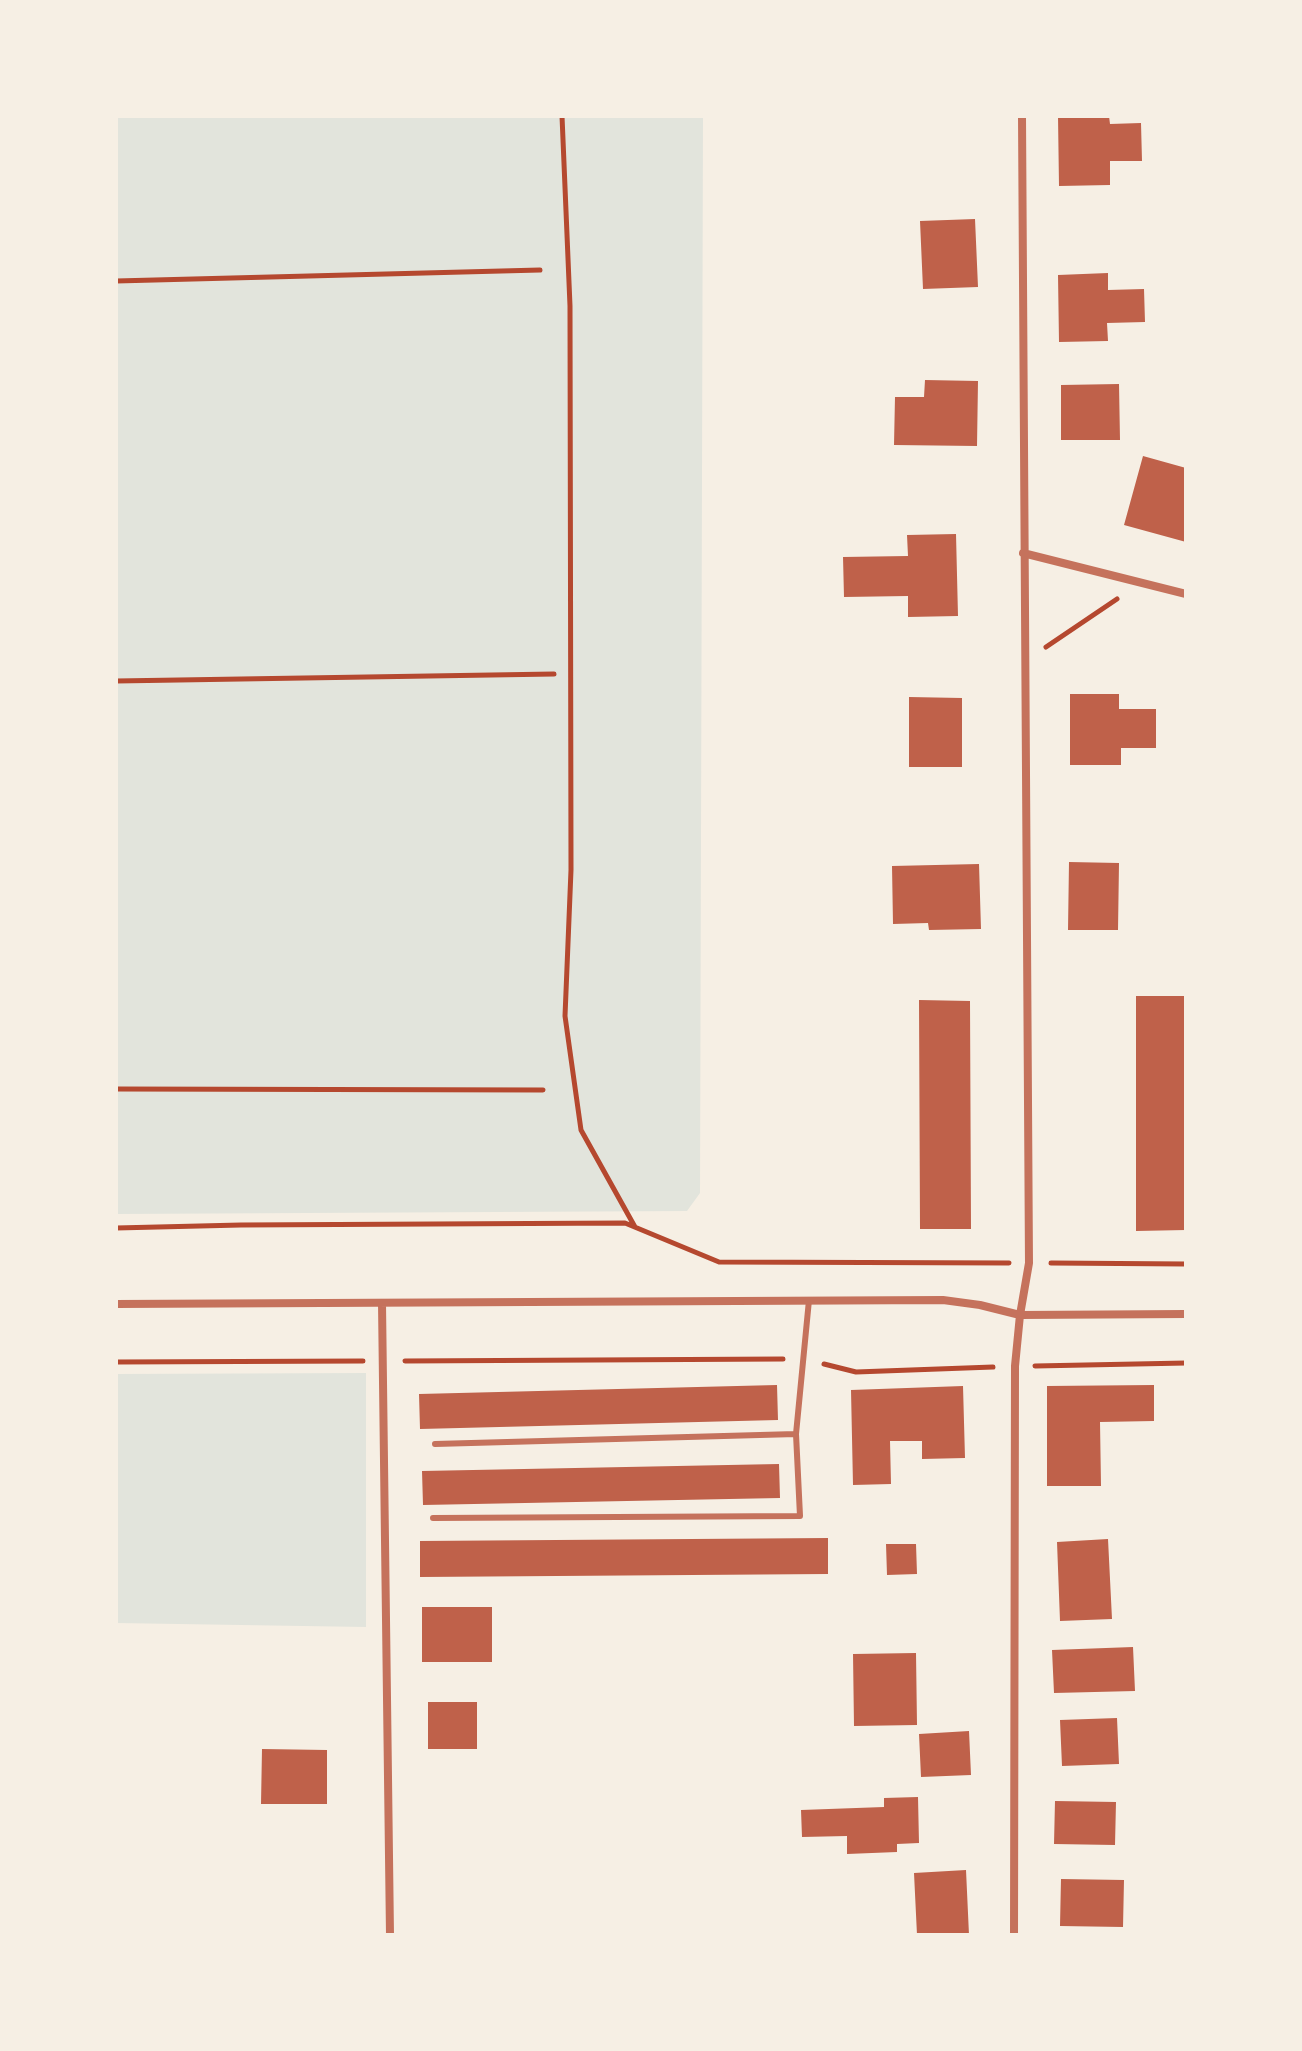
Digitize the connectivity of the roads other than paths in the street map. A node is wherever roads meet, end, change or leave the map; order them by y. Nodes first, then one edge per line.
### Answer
1 (1022, 116) edge
2 (1023, 553) junction
3 (1186, 594) edge
4 (809, 1300) junction
5 (382, 1303) junction
6 (116, 1304) edge
7 (1186, 1314) edge
8 (1020, 1315) junction
9 (796, 1434) junction
10 (435, 1444) dead end
11 (433, 1518) dead end
12 (390, 1935) edge
13 (1014, 1935) edge

1 - 2 street
2 - 3 street
2 - 8 street
4 - 5 street
4 - 8 street
4 - 9 lane
5 - 6 street
5 - 12 street
7 - 8 street
8 - 13 street
9 - 10 lane
9 - 11 lane

